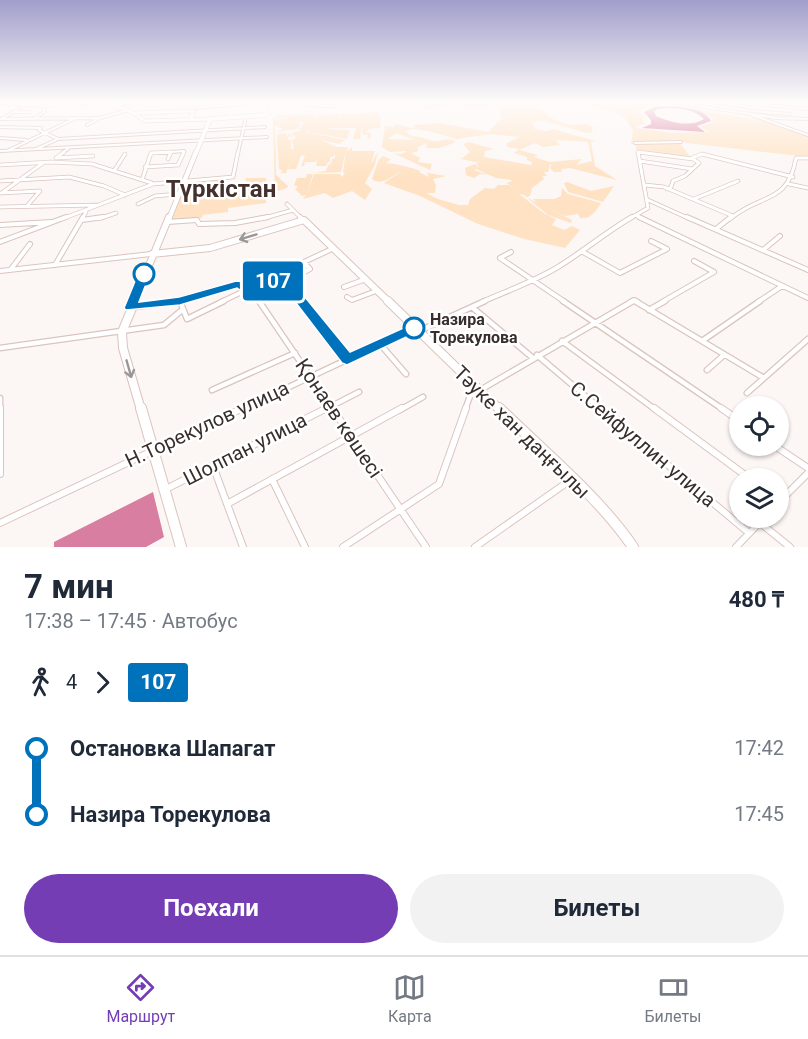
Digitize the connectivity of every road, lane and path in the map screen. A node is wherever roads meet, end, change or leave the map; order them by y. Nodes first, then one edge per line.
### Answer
1 (0, 128) edge
2 (41, 128) junction
3 (56, 128) edge
4 (205, 128) edge
5 (265, 128) dead end
6 (789, 128) edge
7 (242, 129) junction
8 (51, 130) junction
9 (203, 131) junction
10 (45, 133) junction
11 (137, 134) junction
12 (808, 135) edge
13 (267, 137) dead end
14 (0, 138) edge
15 (241, 138) junction
16 (58, 139) junction
17 (27, 140) junction
18 (199, 141) junction
19 (679, 142) dead end
20 (635, 143) dead end
21 (128, 145) junction
22 (70, 148) junction
23 (36, 150) junction
24 (0, 151) edge
25 (6, 151) junction
26 (171, 152) junction
27 (125, 154) dead end
28 (93, 156) dead end
29 (56, 158) junction
30 (808, 158) edge
31 (168, 159) dead end
32 (693, 159) junction
33 (640, 161) junction
34 (51, 162) junction
35 (44, 163) junction
36 (13, 164) junction
37 (0, 165) edge
38 (145, 167) junction
39 (693, 169) junction
40 (5, 170) dead end
41 (114, 171) junction
42 (793, 177) junction
43 (20, 180) junction
44 (142, 180) junction
45 (197, 180) junction
46 (0, 181) edge
47 (183, 181) junction
48 (738, 181) dead end
49 (153, 184) junction
50 (789, 184) junction
51 (645, 185) junction
52 (808, 188) edge
53 (667, 189) junction
54 (179, 191) junction
55 (1, 193) edge
56 (126, 195) junction
57 (648, 200) junction
58 (694, 200) junction
59 (138, 204) dead end
60 (286, 204) dead end
61 (101, 205) junction
62 (27, 206) junction
63 (0, 207) edge
64 (293, 210) junction
65 (86, 211) junction
66 (116, 213) dead end
67 (637, 216) junction
68 (733, 216) junction
69 (81, 220) junction
70 (304, 220) junction
71 (59, 221) junction
72 (32, 223) junction
73 (166, 223) junction
74 (0, 225) edge
75 (716, 229) junction
76 (28, 232) junction
77 (780, 236) dead end
78 (651, 241) dead end
79 (0, 242) edge
80 (30, 244) dead end
81 (334, 248) junction
82 (763, 250) junction
83 (511, 252) dead end
84 (583, 252) junction
85 (152, 254) junction
86 (693, 261) dead end
87 (55, 265) junction
88 (806, 268) edge
89 (11, 269) junction
90 (0, 271) edge
91 (366, 279) junction
92 (531, 280) junction
93 (286, 282) junction
94 (782, 286) junction
95 (344, 287) dead end
96 (249, 290) junction
97 (378, 291) junction
98 (346, 297) dead end
99 (808, 298) edge
100 (180, 301) junction
101 (130, 308) junction
102 (473, 308) junction
103 (182, 310) junction
104 (649, 310) junction
105 (596, 324) junction
106 (417, 330) junction
107 (122, 332) junction
108 (808, 339) edge
109 (562, 341) junction
110 (702, 341) junction
111 (380, 344) junction
112 (0, 348) edge
113 (294, 353) junction
114 (723, 355) junction
115 (535, 356) junction
116 (347, 359) junction
117 (707, 370) dead end
118 (406, 374) dead end
119 (311, 376) junction
120 (764, 378) junction
121 (480, 389) junction
122 (212, 390) dead end
123 (359, 392) dead end
124 (747, 393) dead end
125 (423, 397) dead end
126 (0, 398) edge
127 (331, 406) junction
128 (729, 414) edge
129 (351, 436) junction
130 (152, 450) junction
131 (789, 455) edge
132 (213, 466) junction
133 (735, 468) edge
134 (808, 468) edge
135 (808, 473) edge
136 (0, 474) edge
137 (272, 479) junction
138 (572, 479) junction
139 (164, 490) junction
140 (789, 491) edge
141 (227, 504) junction
142 (401, 510) junction
143 (0, 522) edge
144 (754, 528) edge
145 (770, 528) edge
146 (749, 533) junction
147 (630, 546) edge
148 (181, 547) edge
149 (243, 547) edge
150 (305, 547) edge
151 (343, 547) edge
152 (426, 547) edge
153 (475, 547) edge
154 (736, 547) edge
155 (790, 547) edge

1 - 2 street
2 - 8 street
2 - 10 street
3 - 8 street
4 - 9 main road
5 - 7 street
6 - 12 street
7 - 9 street
7 - 15 street
8 - 10 street
9 - 11 street
9 - 18 main road
10 - 16 street
10 - 17 street
11 - 16 street
11 - 21 street
13 - 15 street
14 - 17 street
15 - 18 street
15 - 45 street
16 - 23 street
17 - 25 street
18 - 21 street
18 - 47 main road
19 - 20 street
21 - 22 street
22 - 23 street
22 - 29 street
23 - 25 street
24 - 25 street
26 - 31 street
26 - 38 street
26 - 38 street
27 - 41 street
28 - 29 street
29 - 34 street
30 - 42 street
32 - 33 street
32 - 39 street
32 - 42 street
33 - 39 street
33 - 51 street
34 - 35 street
34 - 41 street
35 - 36 street
35 - 43 street
36 - 37 street
36 - 40 street
38 - 44 street
39 - 53 street
41 - 44 street
42 - 50 street
43 - 46 street
43 - 55 street
43 - 56 street
44 - 49 street
45 - 47 street
45 - 54 street
47 - 49 street
47 - 54 main road
48 - 58 street
49 - 56 street
50 - 52 street
50 - 68 street
51 - 53 street
51 - 57 street
53 - 58 street
54 - 59 street
54 - 73 main road
55 - 62 street
56 - 61 street
57 - 67 street, Н.Торекулов улица
57 - 75 street
58 - 68 street
60 - 64 street
61 - 62 street
61 - 65 street
62 - 63 street
64 - 70 street
64 - 73 street
65 - 69 street
65 - 71 street
66 - 69 street
67 - 84 street, Н.Торекулов улица
67 - 94 street
68 - 75 street
69 - 87 street
70 - 81 main road, Тәуке хан даңғылы
70 -> 85 main road
71 - 72 street
71 - 76 street
72 - 74 street
72 - 76 street
73 - 85 main road
75 - 82 street
76 - 79 street
77 - 82 street
78 - 84 street
80 - 89 street
81 - 91 main road, Тәуке хан даңғылы
81 - 93 street
82 - 88 street
83 - 92 street
84 - 92 street, Н.Торекулов улица
85 - 87 street
85 - 101 main road
86 - 104 street
87 - 89 street
89 - 90 street
91 - 95 street
91 - 97 main road, Тәуке хан даңғылы
92 - 102 street, Н.Торекулов улица
92 - 105 street
93 - 96 street
93 - 116 street
94 - 99 street
94 - 110 street
96 - 100 street
96 - 103 street
96 - 113 street, Қонаев көшесі
97 - 98 street
97 - 106 main road, Тәуке хан даңғылы
100 - 101 street
100 - 103 street
101 - 107 main road
102 - 106 street, Н.Торекулов улица
102 - 115 street, С.Сейфуллин улица
103 - 107 street
104 - 105 street
104 - 110 street
105 - 109 street
105 - 128 street
106 - 111 street, Н.Торекулов улица
106 - 121 main road, Тәуке хан даңғылы
107 - 112 street
107 -> 130 main road
108 - 120 street
109 - 115 street
109 - 133 street
110 - 114 street
111 - 116 street, Н.Торекулов улица
111 - 118 street
113 - 119 street, Қонаев көшесі
113 - 122 street
114 - 117 street
114 - 120 street
115 - 121 street
115 - 146 street, С.Сейфуллин улица
116 - 119 street, Н.Торекулов улица
119 - 127 street, Қонаев көшесі
119 - 130 street, Н.Торекулов улица
120 - 124 street
121 - 138 main road, Тәуке хан даңғылы
121 - 142 street
123 - 127 street, Шолпан улица
125 - 129 street
126 - 136 street
127 - 129 street, Қонаев көшесі
127 - 132 street, Шолпан улица
129 - 137 street
129 - 142 street, Қонаев көшесі
130 - 139 main road
130 - 143 street, Н.Торекулов улица
131 - 134 street
132 - 139 street, Шолпан улица
132 - 141 street
135 - 140 street
137 - 141 street
137 - 150 street
138 - 147 main road, Тәуке хан даңғылы
138 - 153 street
139 - 148 main road
141 - 149 street
142 - 151 street
142 - 152 street, Қонаев көшесі
144 - 146 street
145 - 155 street
146 - 154 street

